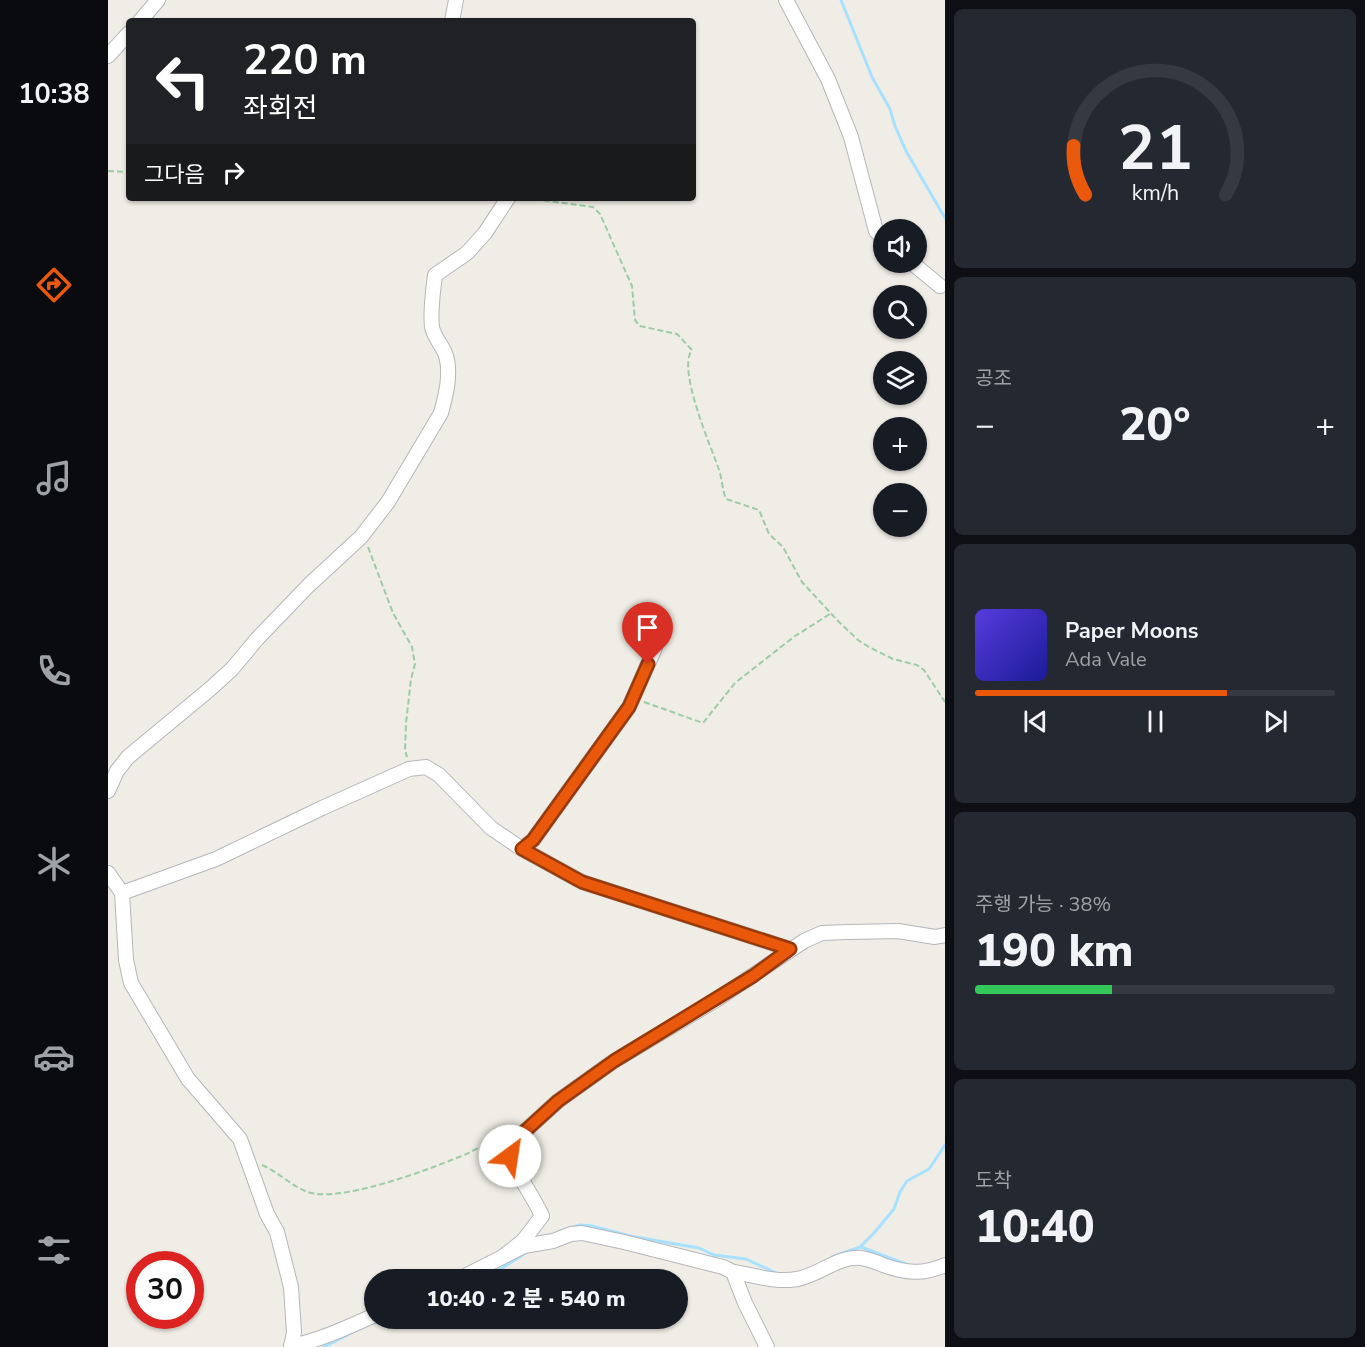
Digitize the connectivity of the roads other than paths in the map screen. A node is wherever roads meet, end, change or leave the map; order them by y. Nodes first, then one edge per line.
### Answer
1 (158, 0) edge
2 (456, 0) edge
3 (786, 0) edge
4 (143, 18) edge
5 (453, 18) edge
6 (126, 36) edge
7 (108, 56) edge
8 (506, 201) edge
9 (873, 220) edge
10 (924, 273) edge
11 (940, 286) dead end
12 (655, 648) dead end
13 (108, 791) edge
14 (522, 849) junction
15 (108, 873) edge
16 (122, 894) junction
17 (945, 935) edge
18 (790, 949) junction
19 (504, 1255) junction
20 (945, 1265) edge
21 (478, 1269) edge
22 (733, 1272) junction
23 (364, 1320) edge
24 (291, 1347) edge
25 (767, 1347) edge

1 - 4 street
2 - 5 street
3 - 9 street
6 - 7 street
8 - 13 street
10 - 11 street
12 - 14 street
14 - 16 street
14 - 18 street
15 - 16 street
16 - 24 street
17 - 18 street
18 - 19 street
19 - 21 street
19 - 22 street
20 - 22 street
22 - 25 street
23 - 24 street

